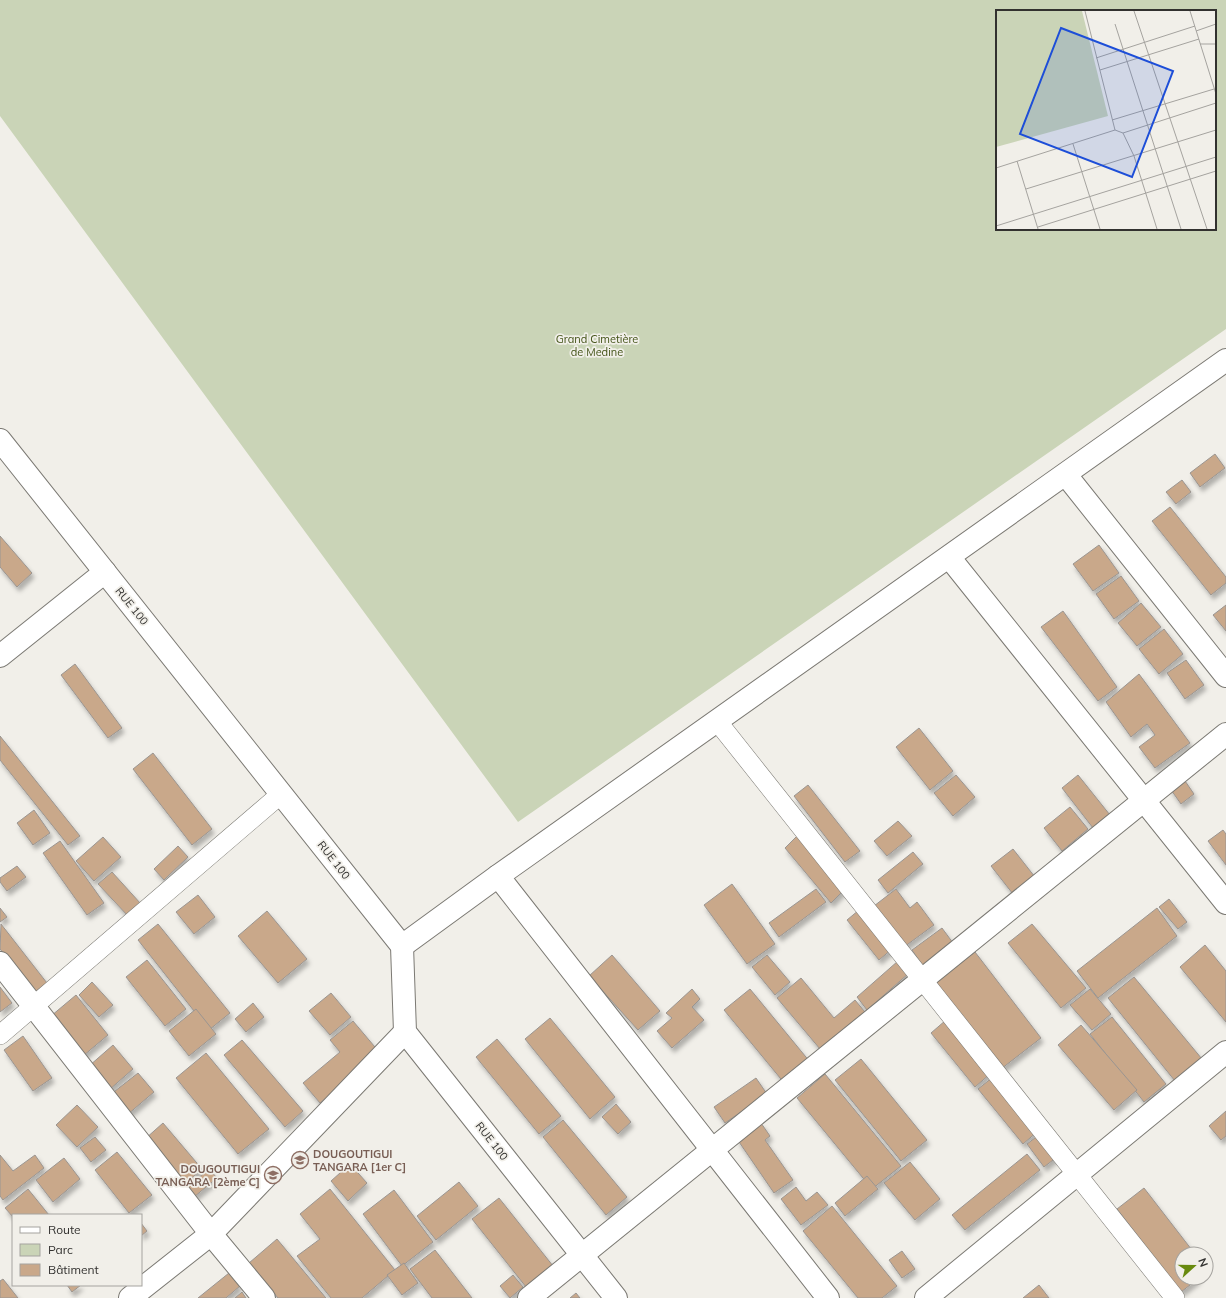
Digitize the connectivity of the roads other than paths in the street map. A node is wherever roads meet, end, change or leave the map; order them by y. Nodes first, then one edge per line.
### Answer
1 (1226, 360) edge
2 (0, 440) edge
3 (1066, 475) junction
4 (949, 557) junction
5 (105, 572) junction
6 (0, 656) edge
7 (1226, 676) edge
8 (717, 721) junction
9 (1226, 734) edge
10 (282, 794) junction
11 (1144, 801) junction
12 (498, 876) junction
13 (1226, 903) edge
14 (402, 946) junction
15 (0, 963) edge
16 (921, 981) junction
17 (34, 1006) junction
18 (404, 1032) junction
19 (0, 1036) edge
20 (1226, 1052) edge
21 (712, 1151) junction
22 (1076, 1175) junction
23 (211, 1234) junction
24 (582, 1255) junction
25 (130, 1298) edge
26 (264, 1298) edge
27 (529, 1298) edge
28 (616, 1298) edge
29 (828, 1298) edge
30 (926, 1298) edge
31 (1175, 1298) edge

1 - 3 street
2 - 5 street, RUE 100
3 - 4 street
3 - 7 street
4 - 8 street
4 - 11 street
5 - 6 street
5 - 10 street, RUE 100
8 - 12 street
8 - 16 lane
9 - 11 street
10 - 14 street, RUE 100
10 - 17 lane
11 - 13 street
11 - 16 street
12 - 14 street
12 - 21 street
14 - 18 street
15 - 17 street
16 - 21 street
16 - 22 lane
17 - 19 lane
17 - 23 street
18 - 23 street
18 - 24 street, RUE 100
20 - 22 street
21 - 24 street
21 - 29 street
22 - 30 street
22 - 31 lane
23 - 25 street
23 - 26 street
24 - 27 street
24 - 28 street, RUE 100

